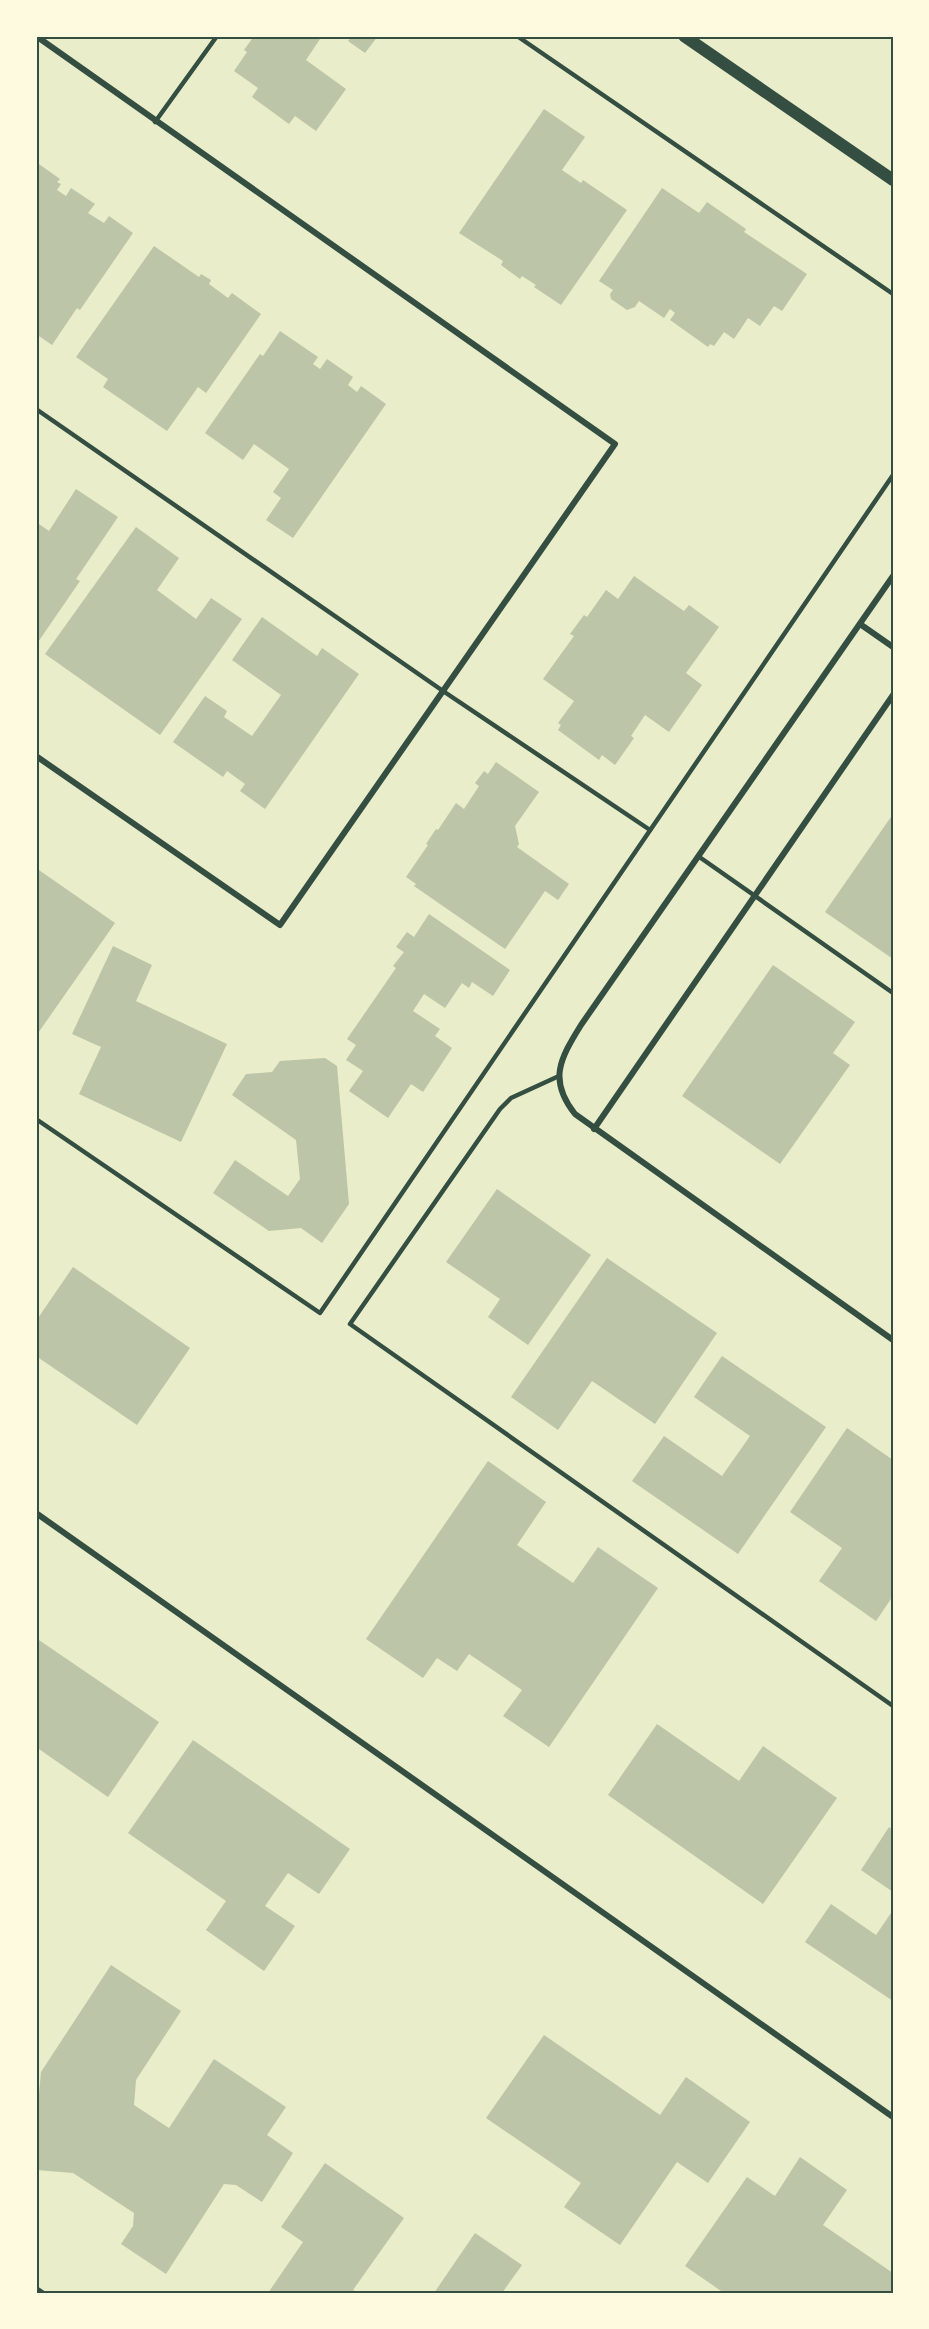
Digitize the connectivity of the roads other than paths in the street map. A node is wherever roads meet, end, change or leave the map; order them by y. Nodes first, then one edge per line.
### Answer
1 (36, 36) edge
2 (217, 36) edge
3 (517, 36) edge
4 (684, 36) edge
5 (155, 122) junction
6 (893, 180) edge
7 (893, 294) edge
8 (36, 409) edge
9 (893, 475) edge
10 (893, 576) edge
11 (860, 624) junction
12 (893, 647) edge
13 (443, 692) junction
14 (893, 695) edge
15 (37, 759) edge
16 (650, 830) junction
17 (698, 856) junction
18 (756, 896) junction
19 (893, 993) edge
20 (559, 1076) junction
21 (36, 1119) edge
22 (594, 1129) junction
23 (893, 1340) edge
24 (36, 1513) edge
25 (893, 1706) edge
26 (893, 2117) edge
27 (36, 2289) edge
28 (42, 2293) edge

1 - 5 street
2 - 5 lane
3 - 7 lane
4 - 6 main road
5 - 13 street
8 - 13 lane
9 - 16 lane
10 - 11 street
11 - 12 street
11 - 17 street
13 - 15 street
13 - 16 lane
14 - 18 street
16 - 21 lane
17 - 18 lane
17 - 20 street
18 - 19 lane
18 - 22 street
20 - 22 street
20 - 25 lane
22 - 23 street
24 - 26 street
27 - 28 street

